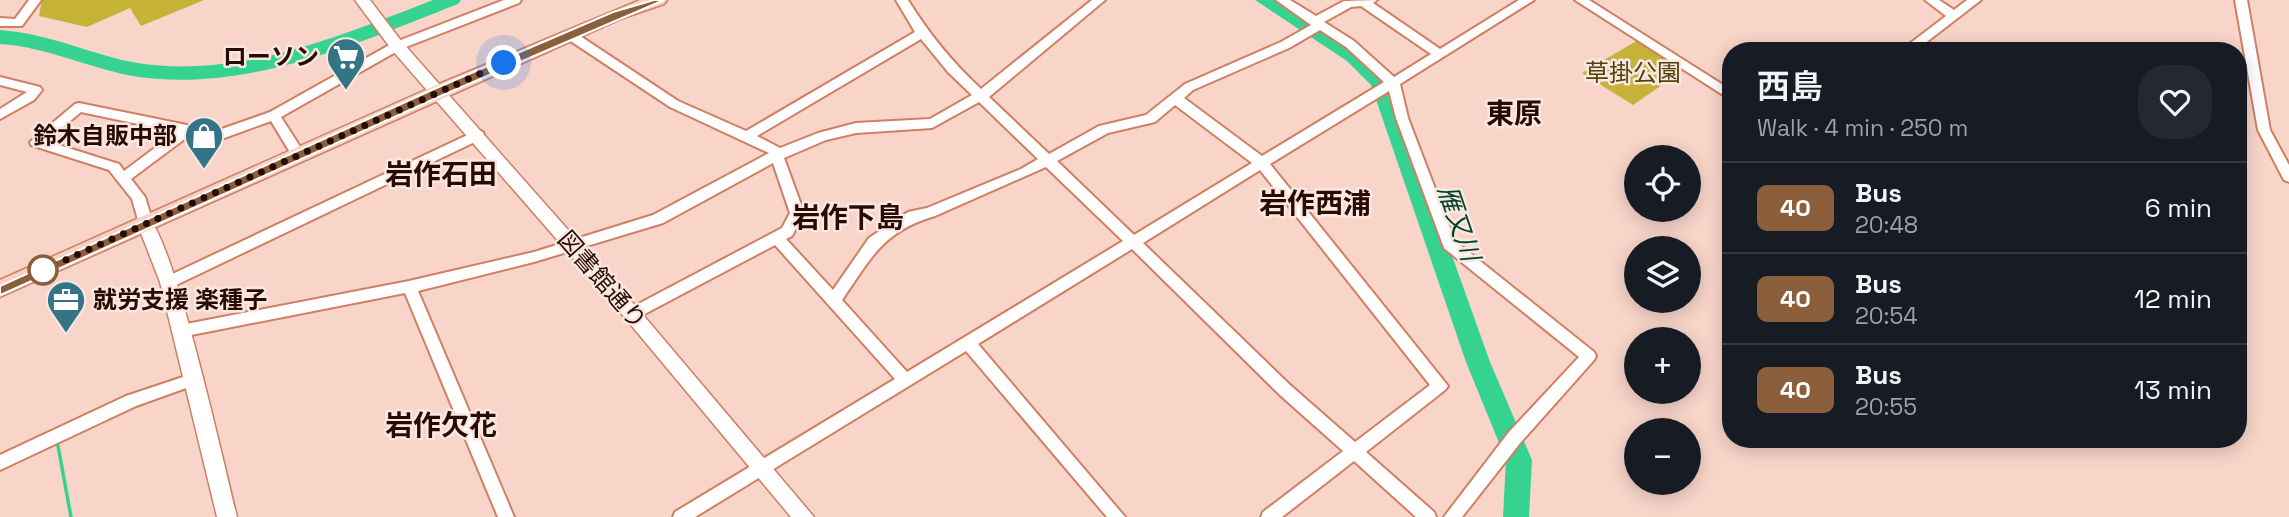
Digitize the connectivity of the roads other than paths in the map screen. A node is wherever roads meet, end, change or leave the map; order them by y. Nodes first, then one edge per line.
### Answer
1 (35, 0) edge
2 (362, 0) edge
3 (515, 0) edge
4 (658, 0) edge
5 (902, 0) edge
6 (1099, 0) edge
7 (1282, 0) edge
8 (1528, 0) edge
9 (1931, 0) edge
10 (1975, 0) edge
11 (2241, 0) edge
12 (1369, 1) edge
13 (1585, 1) edge
14 (1954, 15) junction
15 (0, 22) edge
16 (1315, 26) junction
17 (922, 33) junction
18 (570, 35) junction
19 (1918, 42) edge
20 (397, 46) junction
21 (1439, 54) junction
22 (0, 81) edge
23 (1393, 83) junction
24 (1722, 90) edge
25 (439, 92) junction
26 (981, 96) junction
27 (1176, 99) junction
28 (0, 115) edge
29 (274, 115) junction
30 (189, 129) junction
31 (478, 135) junction
32 (747, 136) junction
33 (777, 155) junction
34 (299, 156) junction
35 (1047, 161) junction
36 (1262, 163) junction
37 (2289, 177) edge
38 (124, 178) junction
39 (146, 223) junction
40 (777, 237) junction
41 (1133, 242) junction
42 (571, 245) junction
43 (169, 282) junction
44 (409, 287) junction
45 (0, 289) edge
46 (834, 300) junction
47 (632, 314) junction
48 (181, 331) junction
49 (968, 343) junction
50 (195, 379) junction
51 (906, 381) junction
52 (1353, 453) junction
53 (0, 463) edge
54 (761, 468) junction
55 (227, 517) edge
56 (506, 517) edge
57 (681, 517) edge
58 (804, 517) edge
59 (1117, 517) edge
60 (1269, 517) edge
61 (1428, 517) edge
62 (1452, 517) edge

1 - 15 street
2 - 20 street, 図書館通り
3 - 20 street
4 - 18 main road
5 - 17 street
6 - 26 street
7 - 16 street
8 - 21 street
9 - 14 street
10 - 14 street
11 - 37 street
12 - 16 street
12 - 21 street
13 - 24 street
14 - 19 street
16 - 23 street
16 - 27 street
17 - 26 street
17 - 32 street
18 - 25 main road
18 - 32 street
20 - 25 street, 図書館通り
20 - 29 street
21 - 23 street
22 - 28 street
23 - 36 street
23 - 62 street
25 - 31 street, 図書館通り
25 - 34 main road
26 - 33 street
26 - 35 street
27 - 35 street
27 - 36 street
29 - 30 street
29 - 34 street
30 - 38 street
30 - 38 street
31 - 42 street, 図書館通り
31 - 43 street
32 - 33 street
33 - 40 street
33 - 42 street
34 - 39 main road
35 - 41 street
35 - 46 street
36 - 41 street
36 - 52 street
38 - 39 street
39 - 43 street
39 - 45 main road
40 - 46 street
40 - 47 street
41 - 49 street
41 - 52 street
42 - 44 street
42 - 47 street, 図書館通り
43 - 48 street
44 - 48 street
44 - 56 street
46 - 51 street
47 - 54 street, 図書館通り
48 - 50 street
49 - 51 street
49 - 59 street
50 - 53 street
50 - 55 street
51 - 54 street
52 - 60 street
52 - 61 street
54 - 57 street
54 - 58 street, 図書館通り

